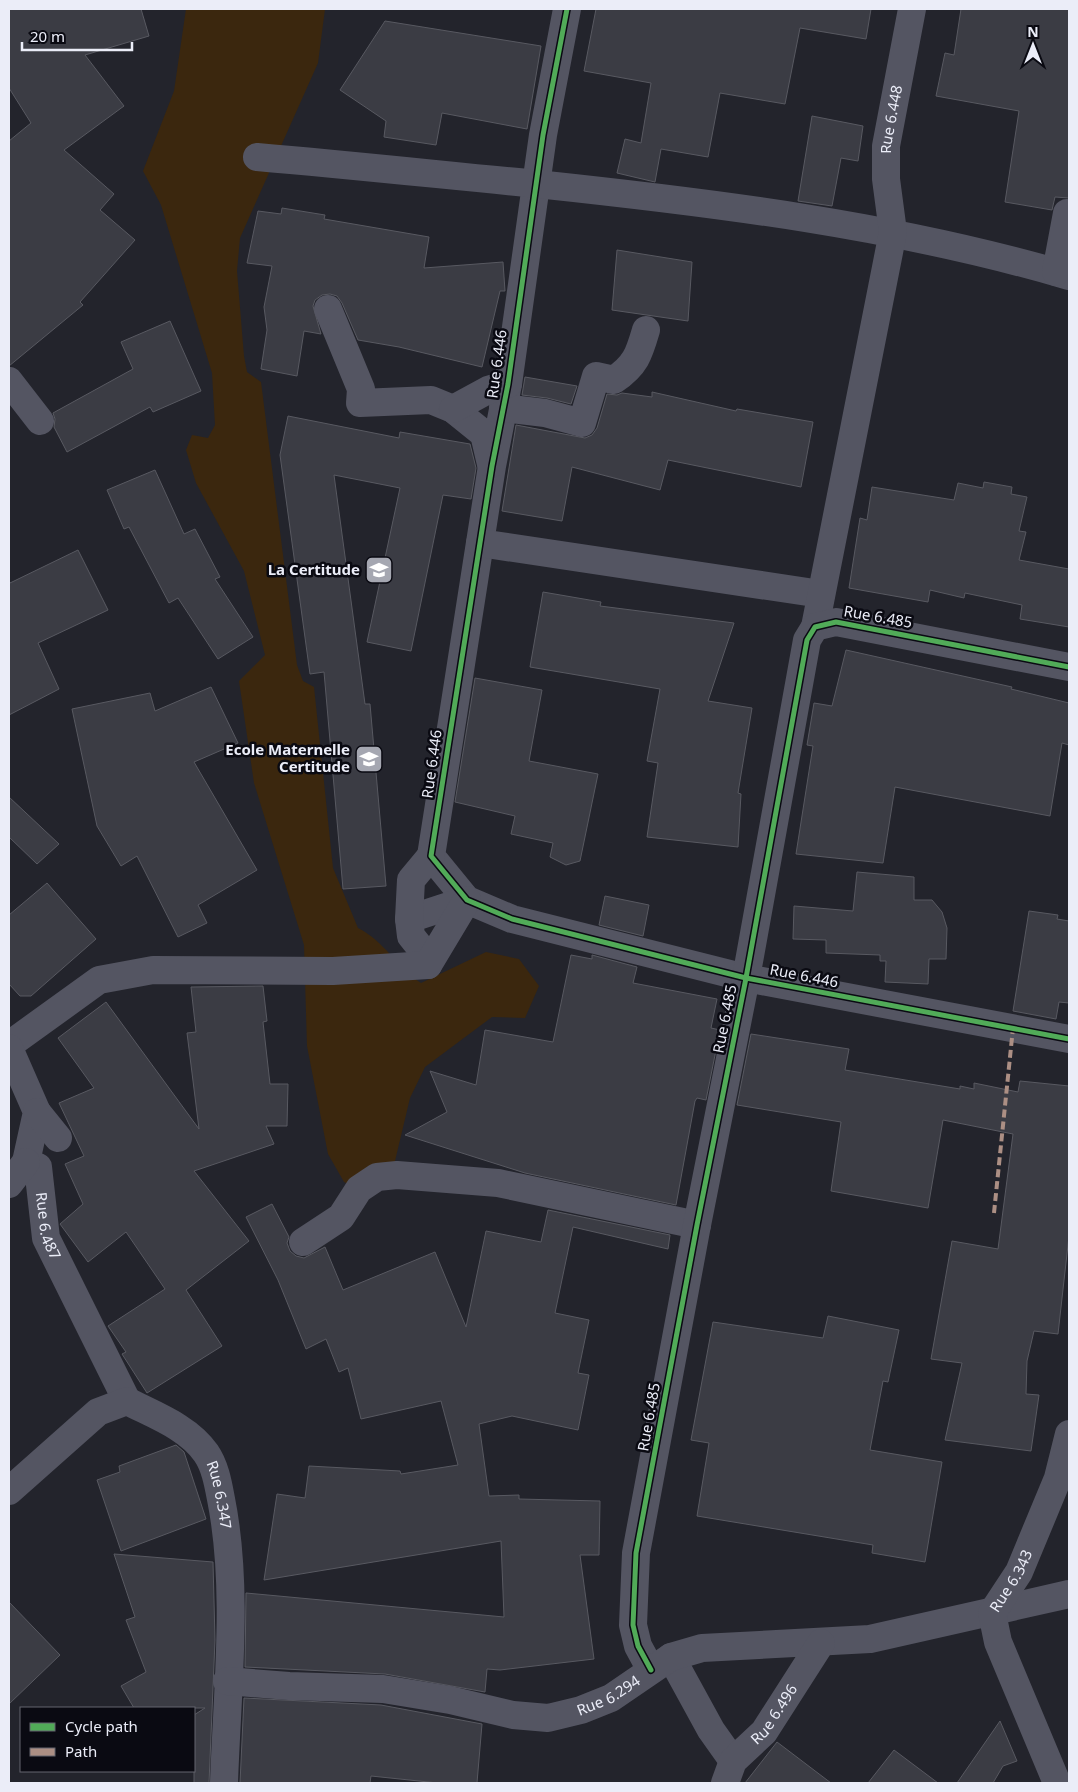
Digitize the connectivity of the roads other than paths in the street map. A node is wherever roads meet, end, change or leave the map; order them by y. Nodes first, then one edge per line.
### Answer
1 (567, 9) edge
2 (912, 9) edge
3 (257, 157) dead end
4 (538, 184) junction
5 (1068, 213) dead end
6 (893, 232) junction
7 (1063, 274) edge
8 (328, 309) dead end
9 (646, 330) dead end
10 (9, 381) edge
11 (506, 396) junction
12 (453, 409) junction
13 (40, 421) dead end
14 (492, 466) junction
15 (480, 543) junction
16 (821, 594) junction
17 (815, 627) junction
18 (1069, 667) edge
19 (431, 856) junction
20 (467, 900) junction
21 (409, 919) junction
22 (428, 965) junction
23 (746, 978) junction
24 (1069, 1039) edge
25 (9, 1046) edge
26 (37, 1112) junction
27 (58, 1138) dead end
28 (26, 1162) junction
29 (9, 1184) edge
30 (697, 1225) junction
31 (303, 1242) dead end
32 (127, 1401) junction
33 (1069, 1434) edge
34 (9, 1491) edge
35 (1069, 1594) edge
36 (992, 1612) junction
37 (821, 1643) junction
38 (661, 1663) junction
39 (227, 1680) junction
40 (729, 1772) edge
41 (224, 1783) edge
42 (1056, 1783) edge

1 - 4 street, Rue 6.446
2 - 6 street, Rue 6.448
3 - 4 street
4 - 6 street
4 - 11 street, Rue 6.446
5 - 7 street
6 - 7 street
6 - 16 street, Rue 6.448
8 - 12 street
9 - 11 street
10 - 13 street
11 - 12 street
11 - 14 street, Rue 6.446
12 - 14 street
14 - 15 street, Rue 6.446
15 - 16 street
15 - 19 street, Rue 6.446
16 - 17 street, Rue 6.448
17 - 18 street, Rue 6.485
17 - 23 street, Rue 6.485
19 - 20 street, Rue 6.446
19 - 21 street
20 - 21 street
20 - 22 street
20 - 23 street, Rue 6.446
21 - 22 street
22 - 25 street
23 - 24 street, Rue 6.446
23 - 30 street, Rue 6.485
25 - 26 street
26 - 27 street
26 - 28 street
28 - 29 street
28 - 32 street, Rue 6.487
30 - 31 street
30 - 38 street, Rue 6.485
32 - 34 street
32 - 39 street, Rue 6.347
33 - 36 street, Rue 6.343
35 - 36 street, Rue 6.294
36 - 37 street, Rue 6.294
36 - 42 street, Rue 6.343
37 - 38 street, Rue 6.294
37 - 40 street, Rue 6.496
38 - 39 street, Rue 6.294
38 - 40 street, Rue 6.485
39 - 41 street, Rue 6.347

